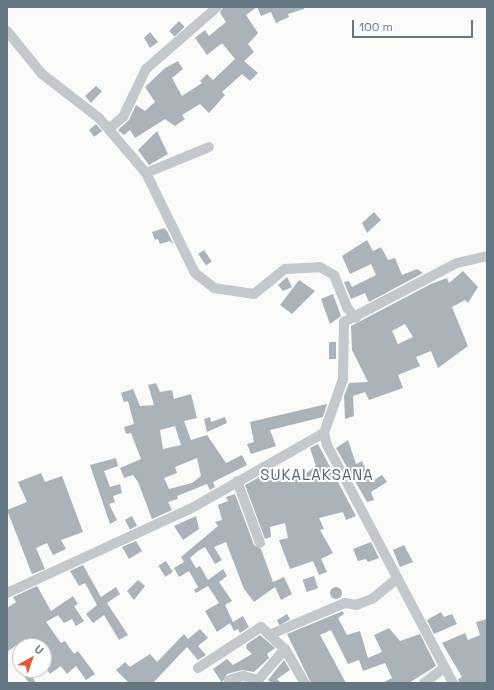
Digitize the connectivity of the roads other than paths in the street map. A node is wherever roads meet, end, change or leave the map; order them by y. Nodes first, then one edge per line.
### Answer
1 (217, 7) edge
2 (7, 31) edge
3 (109, 129) junction
4 (209, 147) dead end
5 (146, 173) junction
6 (487, 256) edge
7 (356, 318) junction
8 (324, 433) junction
9 (237, 481) junction
10 (260, 544) dead end
11 (398, 578) junction
12 (7, 593) edge
13 (269, 635) junction
14 (285, 649) junction
15 (198, 668) dead end
16 (444, 668) junction
17 (229, 680) dead end
18 (304, 683) edge
19 (424, 683) edge
20 (453, 683) edge

1 - 3 street
2 - 3 street
3 - 5 street
4 - 5 street
5 - 7 street
6 - 7 street
7 - 8 street
8 - 9 street
8 - 11 street
9 - 10 street
9 - 12 street
11 - 13 street
11 - 16 street
13 - 14 street
13 - 15 street
14 - 17 street
14 - 18 street
16 - 19 street
16 - 20 street

